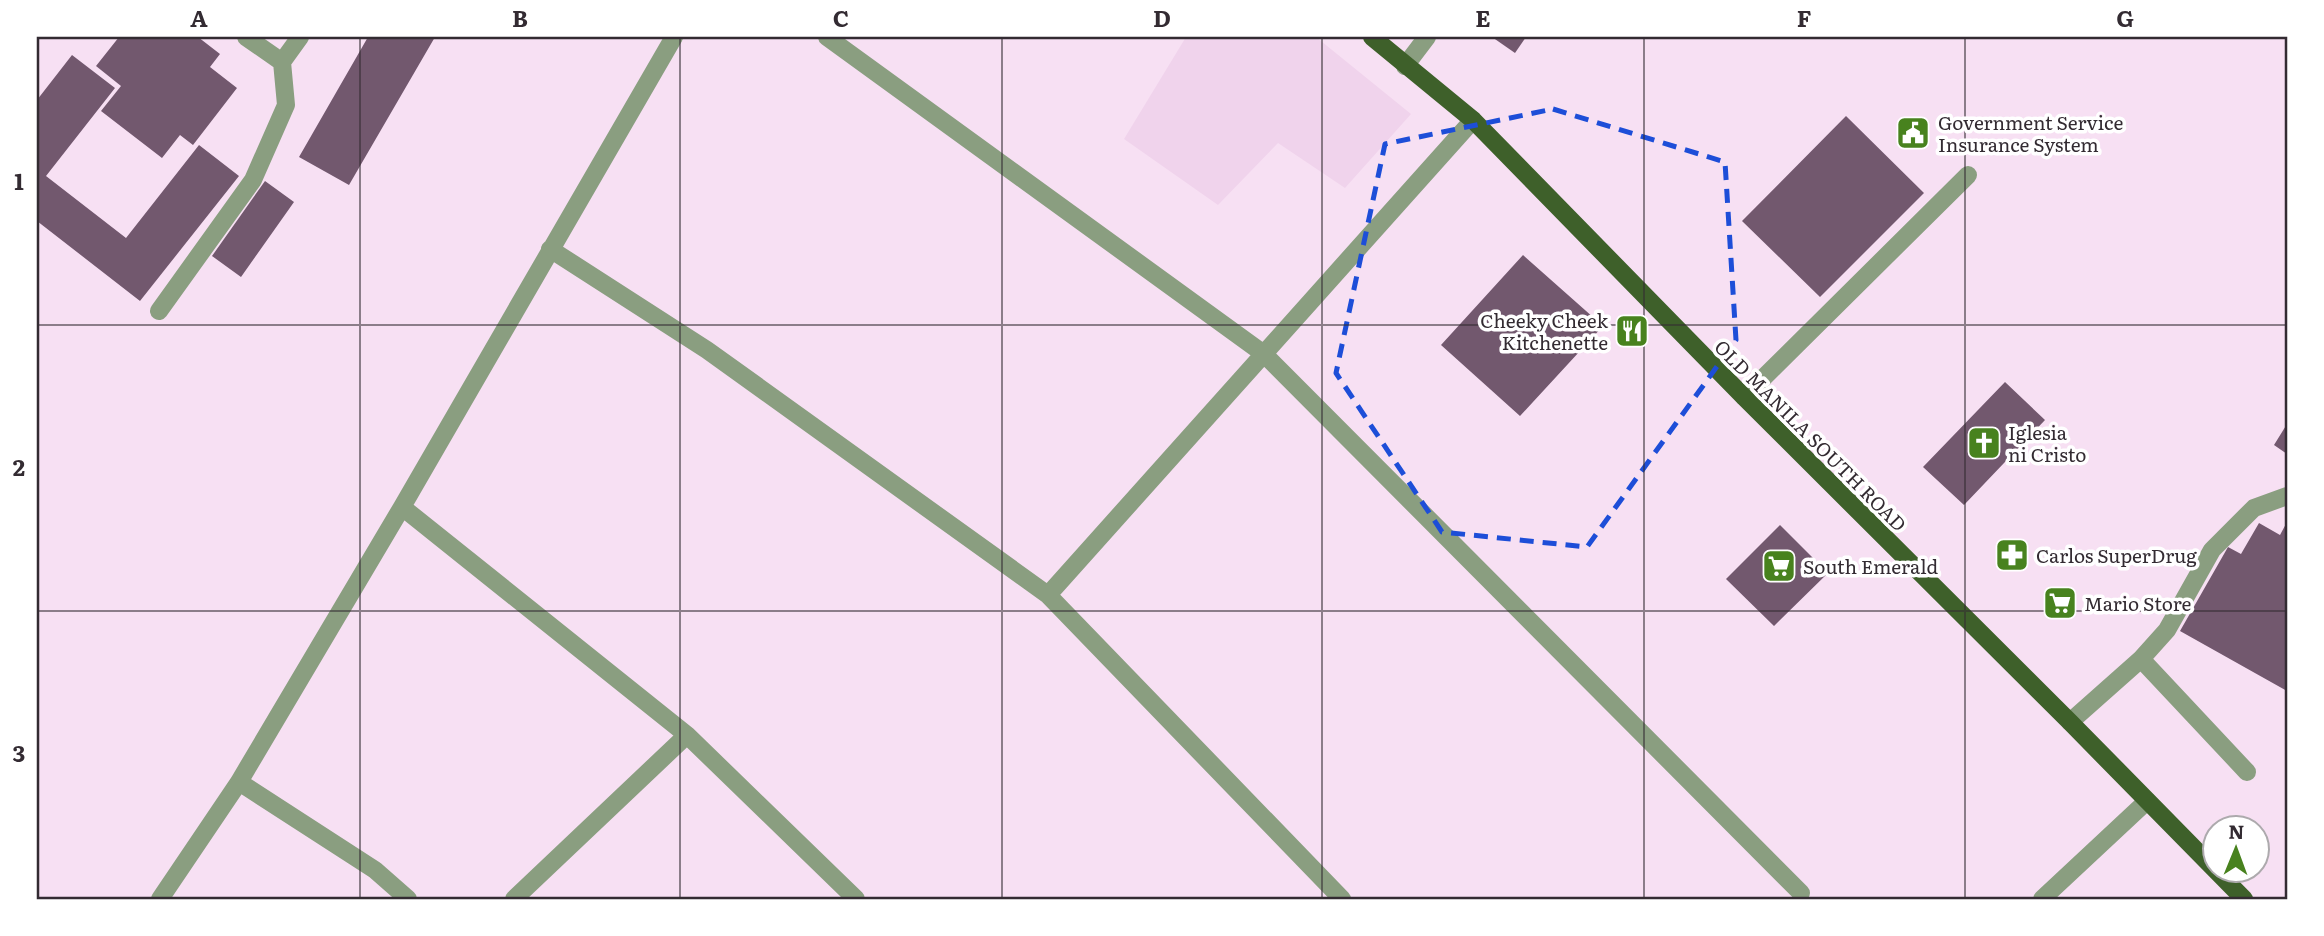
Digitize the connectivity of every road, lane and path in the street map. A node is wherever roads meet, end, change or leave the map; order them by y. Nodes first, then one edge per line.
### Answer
1 (246, 37) edge
2 (300, 37) edge
3 (674, 37) edge
4 (827, 37) edge
5 (1372, 37) edge
6 (1427, 37) edge
7 (282, 62) junction
8 (1405, 66) junction
9 (1472, 121) junction
10 (1968, 175) dead end
11 (550, 249) junction
12 (159, 311) dead end
13 (1264, 355) junction
14 (1744, 397) junction
15 (2287, 496) edge
16 (402, 507) junction
17 (1048, 595) junction
18 (2141, 659) junction
19 (2070, 722) junction
20 (687, 735) junction
21 (2247, 772) dead end
22 (239, 782) junction
23 (2147, 801) junction
24 (1801, 893) dead end
25 (160, 899) edge
26 (408, 899) edge
27 (514, 899) edge
28 (856, 899) edge
29 (1342, 899) edge
30 (2042, 899) edge
31 (2244, 899) edge

1 - 7 street
2 - 7 street
3 - 11 street
4 - 13 street
5 - 8 main road, OLD MANILA SOUTH ROAD
6 - 8 street
7 - 12 street
8 - 9 main road, OLD MANILA SOUTH ROAD
9 - 13 street
9 - 14 main road, OLD MANILA SOUTH ROAD
10 - 14 street
11 - 16 street
11 - 17 street
13 - 17 street
13 - 24 street
14 - 19 main road, OLD MANILA SOUTH ROAD
15 - 18 street
16 - 20 street
16 - 22 street
17 - 29 street
18 - 19 street
18 - 21 street
19 - 23 main road, OLD MANILA SOUTH ROAD
20 - 27 street
20 - 28 street
22 - 25 street
22 - 26 street
23 - 30 street
23 - 31 main road, OLD MANILA SOUTH ROAD

